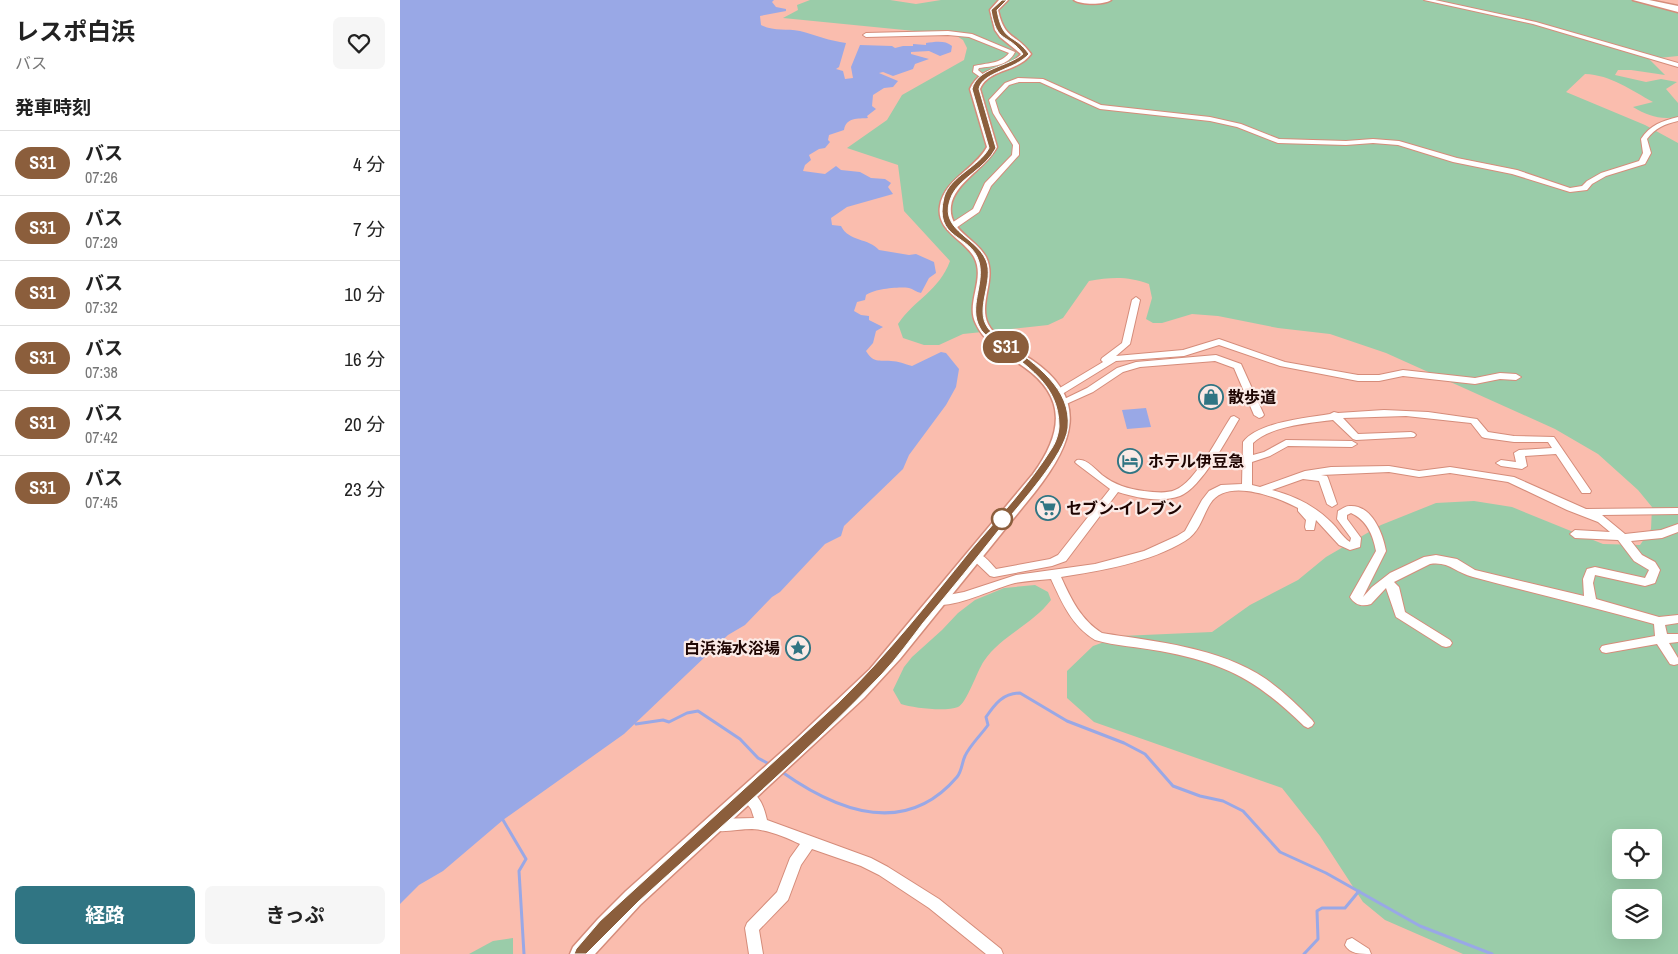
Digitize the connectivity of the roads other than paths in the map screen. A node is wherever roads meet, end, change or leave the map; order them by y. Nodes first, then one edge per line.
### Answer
1 (1004, 0) edge
2 (1078, 0) edge
3 (1107, 0) edge
4 (1427, 0) edge
5 (1637, 0) edge
6 (1678, 9) edge
7 (866, 35) dead end
8 (1678, 65) edge
9 (983, 77) junction
10 (1678, 119) edge
11 (950, 228) junction
12 (1136, 300) dead end
13 (1100, 366) junction
14 (1516, 377) dead end
15 (1059, 398) junction
16 (1260, 415) dead end
17 (1334, 415) junction
18 (1234, 419) dead end
19 (1411, 435) dead end
20 (1352, 444) dead end
21 (1560, 451) junction
22 (1248, 460) junction
23 (1080, 462) dead end
24 (1501, 463) dead end
25 (1303, 476) junction
26 (1116, 488) junction
27 (1247, 488) junction
28 (1259, 491) junction
29 (1586, 491) dead end
30 (1296, 502) junction
31 (1332, 504) dead end
32 (1678, 511) edge
33 (1583, 512) junction
34 (1310, 527) dead end
35 (1678, 528) edge
36 (1575, 534) dead end
37 (1622, 537) junction
38 (973, 555) junction
39 (1054, 574) junction
40 (1386, 582) junction
41 (936, 601) junction
42 (1591, 602) junction
43 (1678, 619) edge
44 (1659, 621) junction
45 (1678, 638) edge
46 (1661, 639) junction
47 (1446, 643) dead end
48 (1606, 649) dead end
49 (1674, 660) dead end
50 (1308, 723) dead end
51 (746, 795) junction
52 (713, 825) junction
53 (762, 825) junction
54 (810, 842) junction
55 (1352, 945) dead end
56 (581, 954) edge
57 (756, 954) edge
58 (996, 954) edge
59 (1364, 954) edge

1 - 9 highway
2 - 3 highway
4 - 8 street
5 - 6 highway
7 - 9 street
9 - 11 highway
10 - 11 street
11 - 15 highway
12 - 13 street
13 - 14 street
13 - 15 street
15 - 16 street
15 - 38 highway
17 - 19 street
17 - 21 street
17 - 22 street
18 - 26 street
20 - 22 street
21 - 24 street
21 - 29 street
22 - 27 street
23 - 26 street
25 - 28 street
25 - 31 street
25 - 33 street
26 - 38 street
27 - 28 street
27 - 39 street
28 - 30 street
30 - 34 street
30 - 40 street
32 - 33 street
33 - 37 street
35 - 37 street
36 - 37 street
37 - 42 street
38 - 41 highway
39 - 41 street
39 - 50 street
40 - 42 street
40 - 47 street
41 - 51 highway
42 - 44 street
43 - 44 street
44 - 46 street
45 - 46 street
46 - 48 street
46 - 49 street
51 - 52 highway
51 - 53 street
52 - 53 street
52 - 56 highway
53 - 54 street
54 - 57 street
54 - 58 street
55 - 59 street

